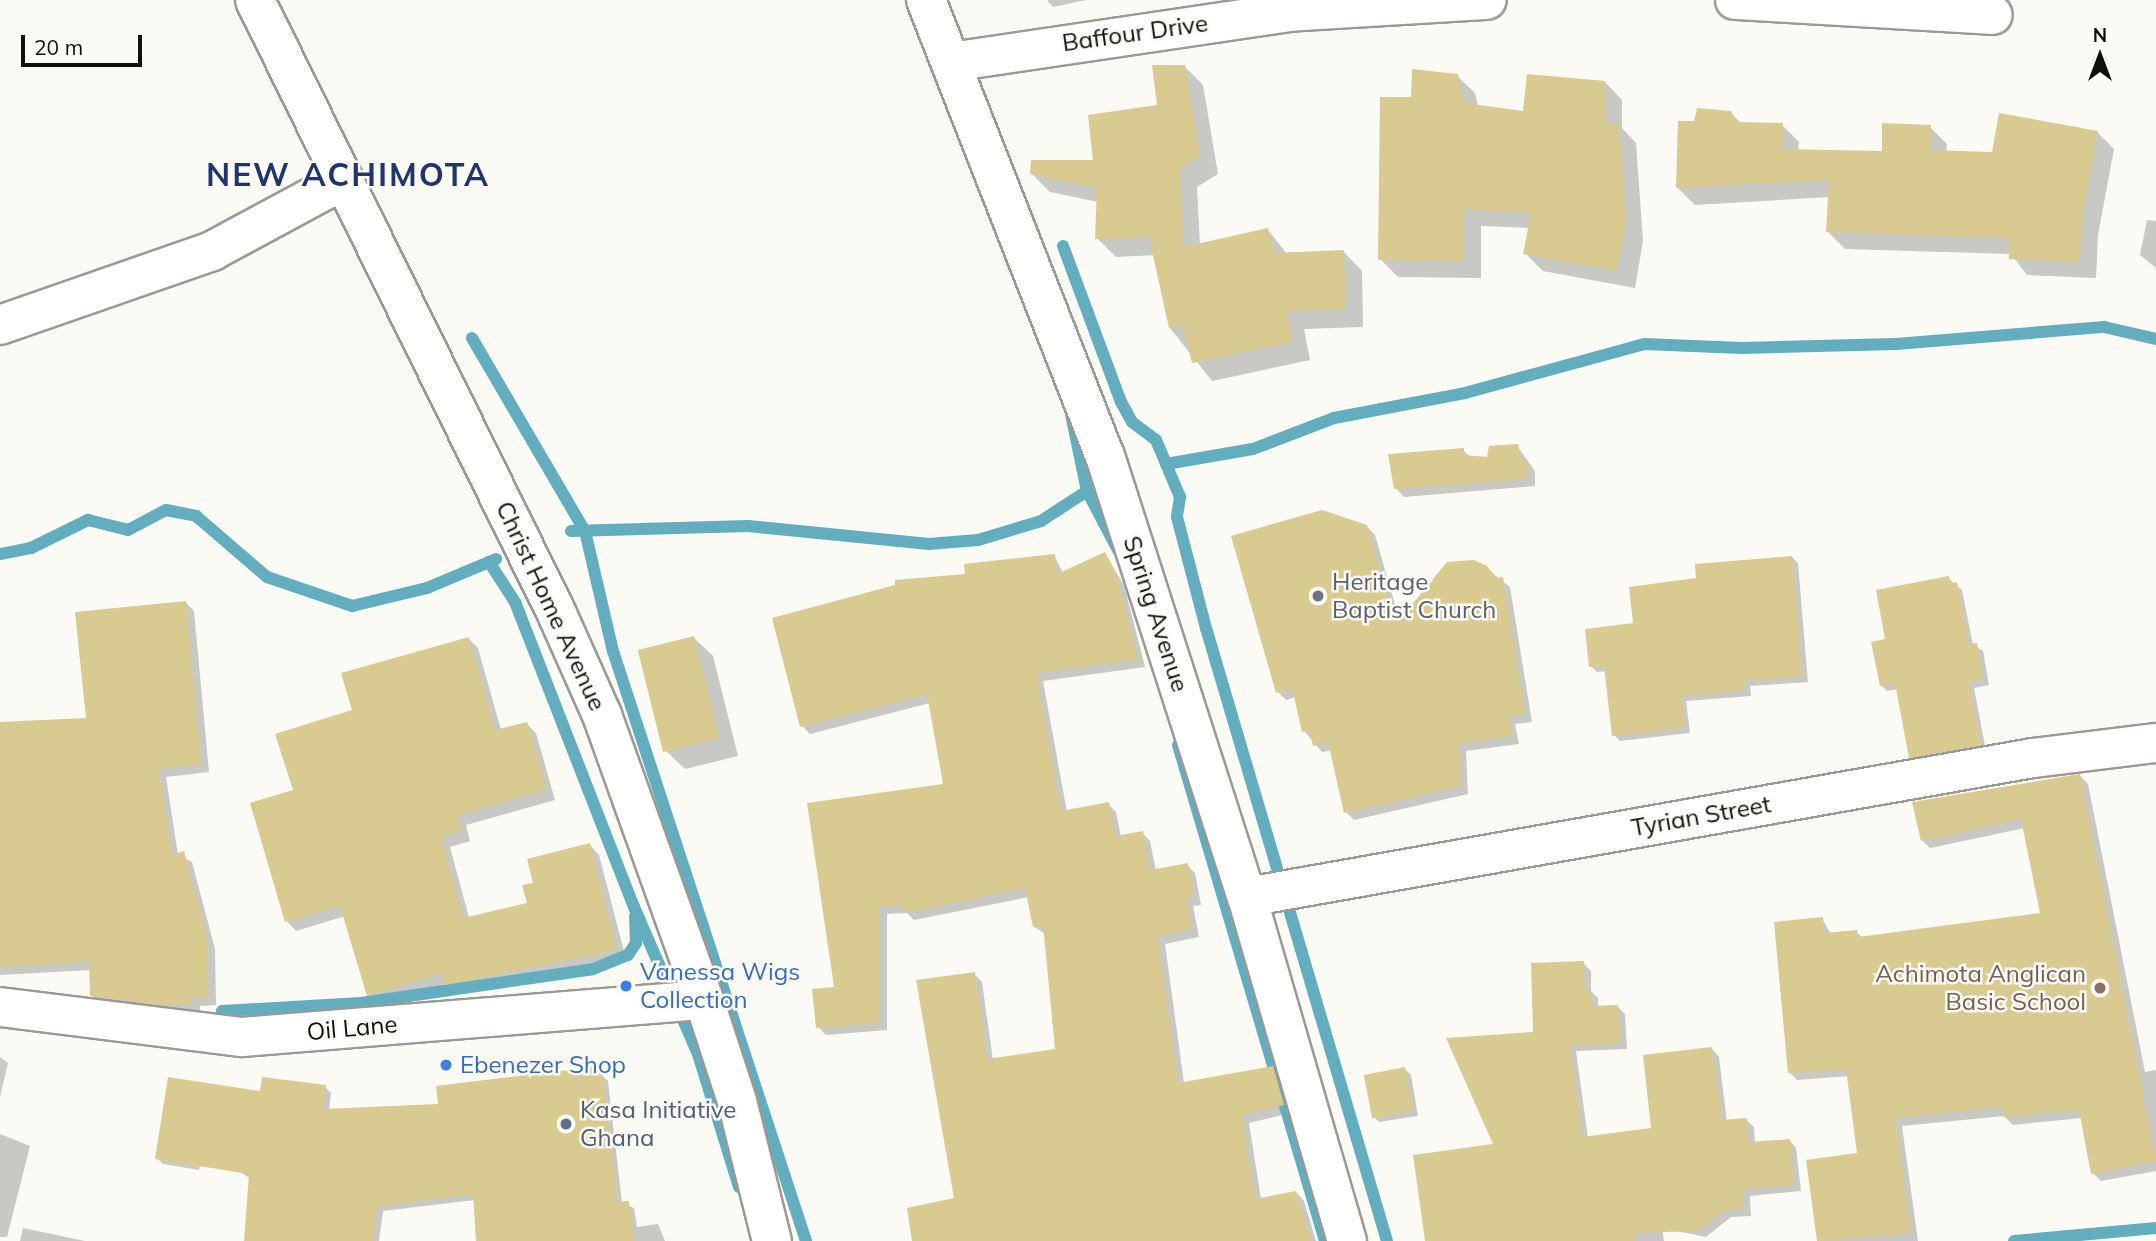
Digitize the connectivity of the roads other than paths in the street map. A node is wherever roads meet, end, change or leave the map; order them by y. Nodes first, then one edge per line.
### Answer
1 (256, 0) edge
2 (926, 0) edge
3 (1487, 0) edge
4 (1735, 0) edge
5 (1993, 15) dead end
6 (951, 62) junction
7 (344, 180) junction
8 (0, 325) edge
9 (2156, 743) edge
10 (1247, 897) junction
11 (704, 1000) junction
12 (0, 1007) edge
13 (772, 1241) edge
14 (1347, 1241) edge

1 - 7 street, Christ Home Avenue
2 - 6 street, Spring Avenue
3 - 6 street, Baffour Drive
4 - 5 street
6 - 10 street, Spring Avenue
7 - 8 street
7 - 11 street, Christ Home Avenue
9 - 10 street, Tyrian Street
10 - 14 street, Spring Avenue
11 - 12 street, Oil Lane
11 - 13 street, Christ Home Avenue

